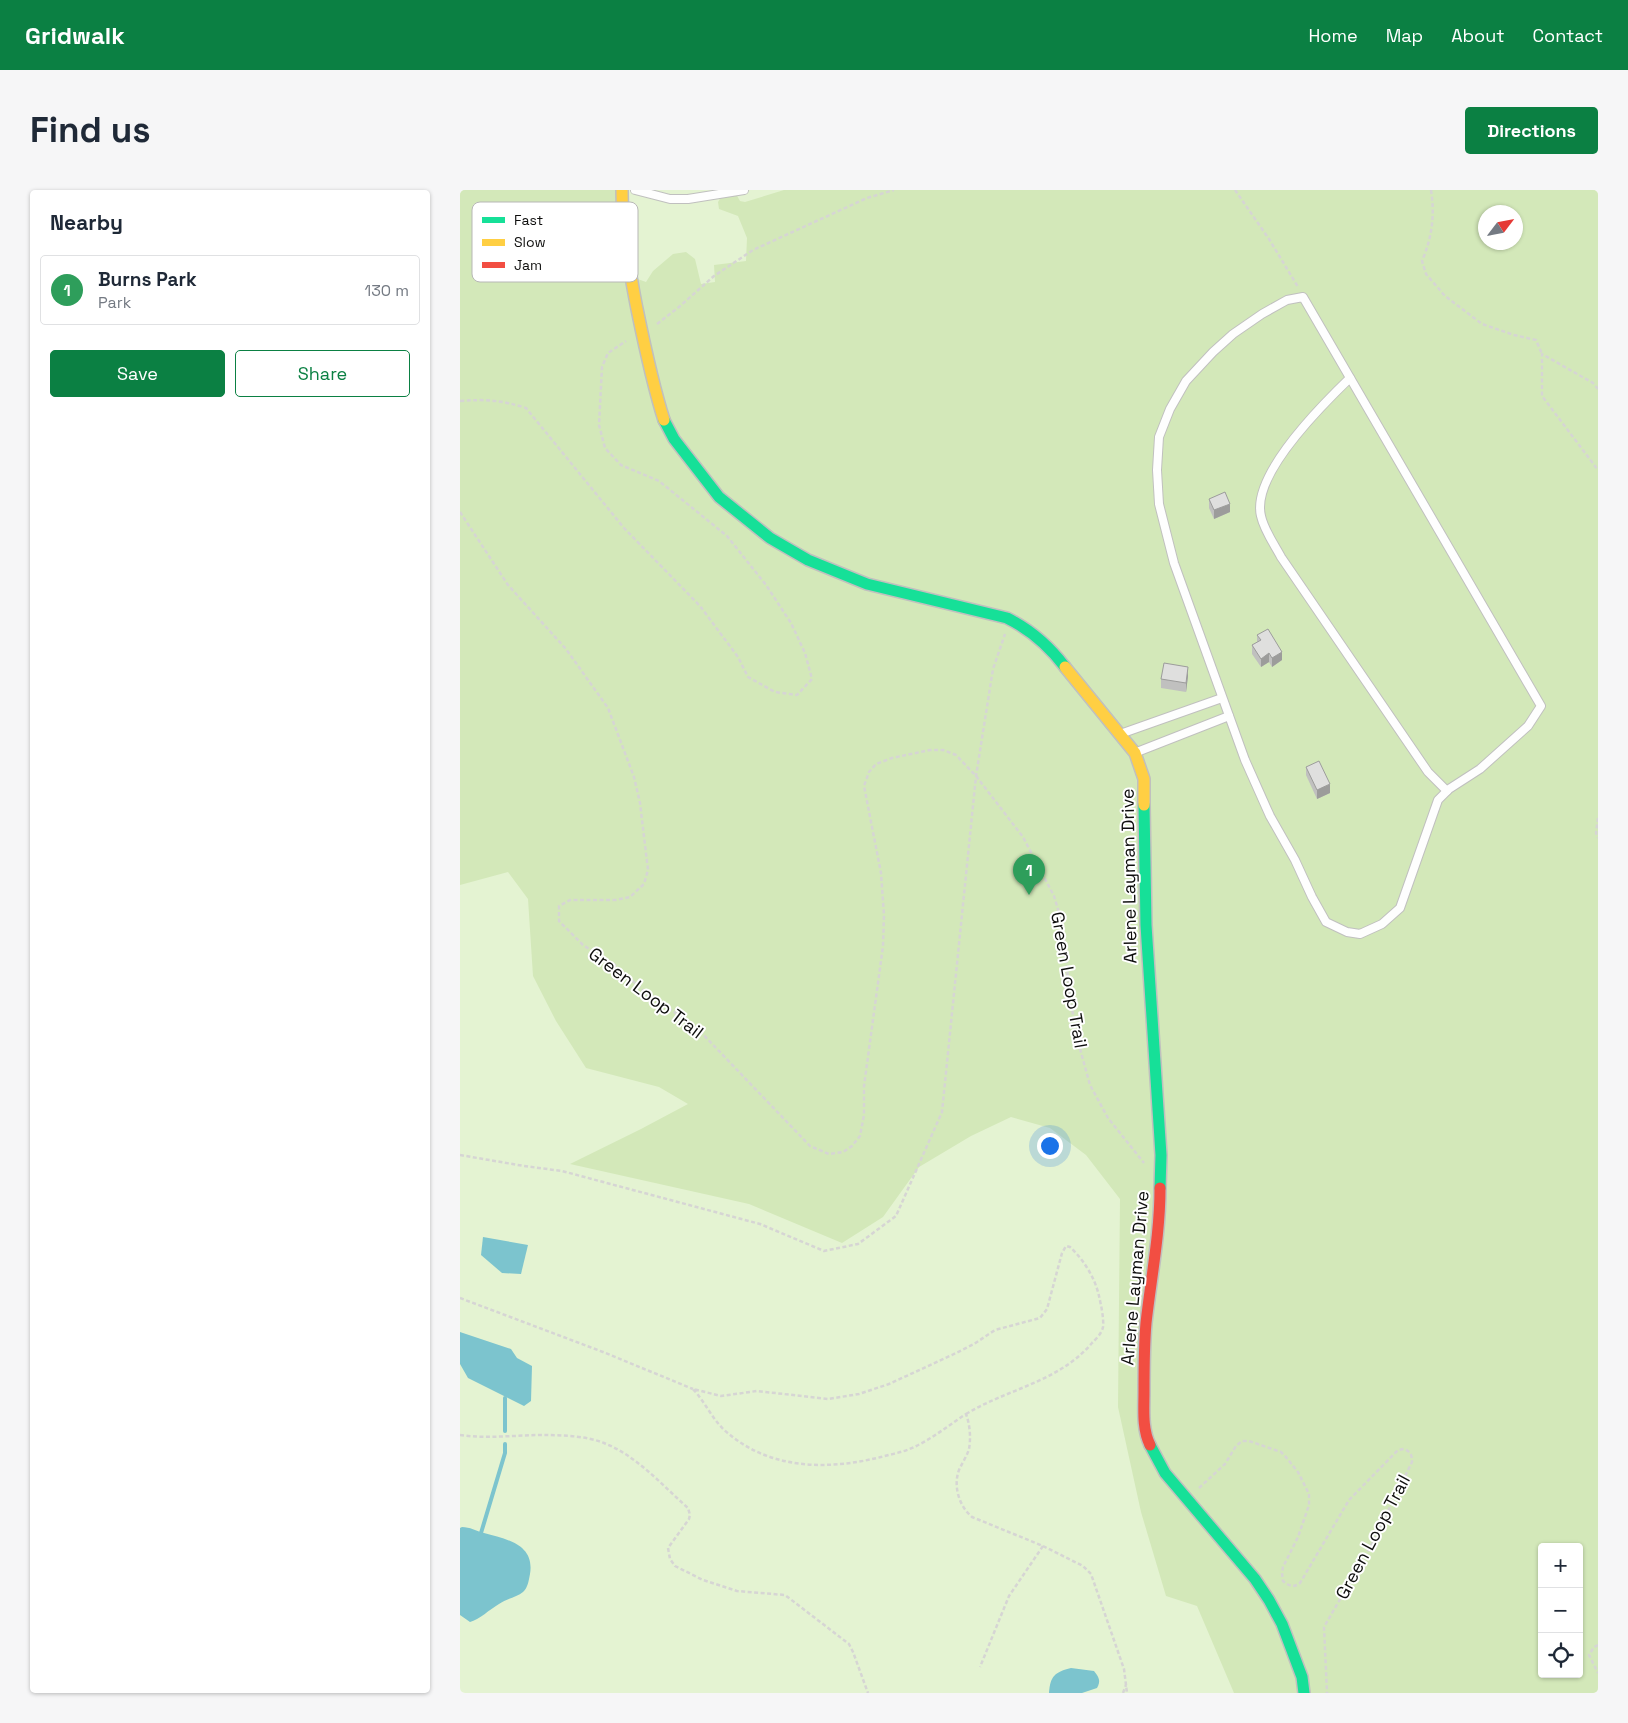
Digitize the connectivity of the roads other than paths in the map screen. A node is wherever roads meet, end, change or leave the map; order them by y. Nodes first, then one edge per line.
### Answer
1 (636, 190) edge
2 (744, 190) edge
3 (634, 282) edge
4 (1350, 378) junction
5 (1222, 698) junction
6 (1229, 716) junction
7 (1120, 734) junction
8 (1135, 753) junction
9 (1447, 791) junction
10 (1304, 1693) edge

1 - 2 lane
3 - 7 street, Arlene Layman Drive
4 - 5 lane
4 - 9 lane
4 - 9 lane
5 - 6 lane
5 - 7 lane
6 - 8 lane
6 - 9 lane
7 - 8 street, Arlene Layman Drive
8 - 10 street, Arlene Layman Drive

